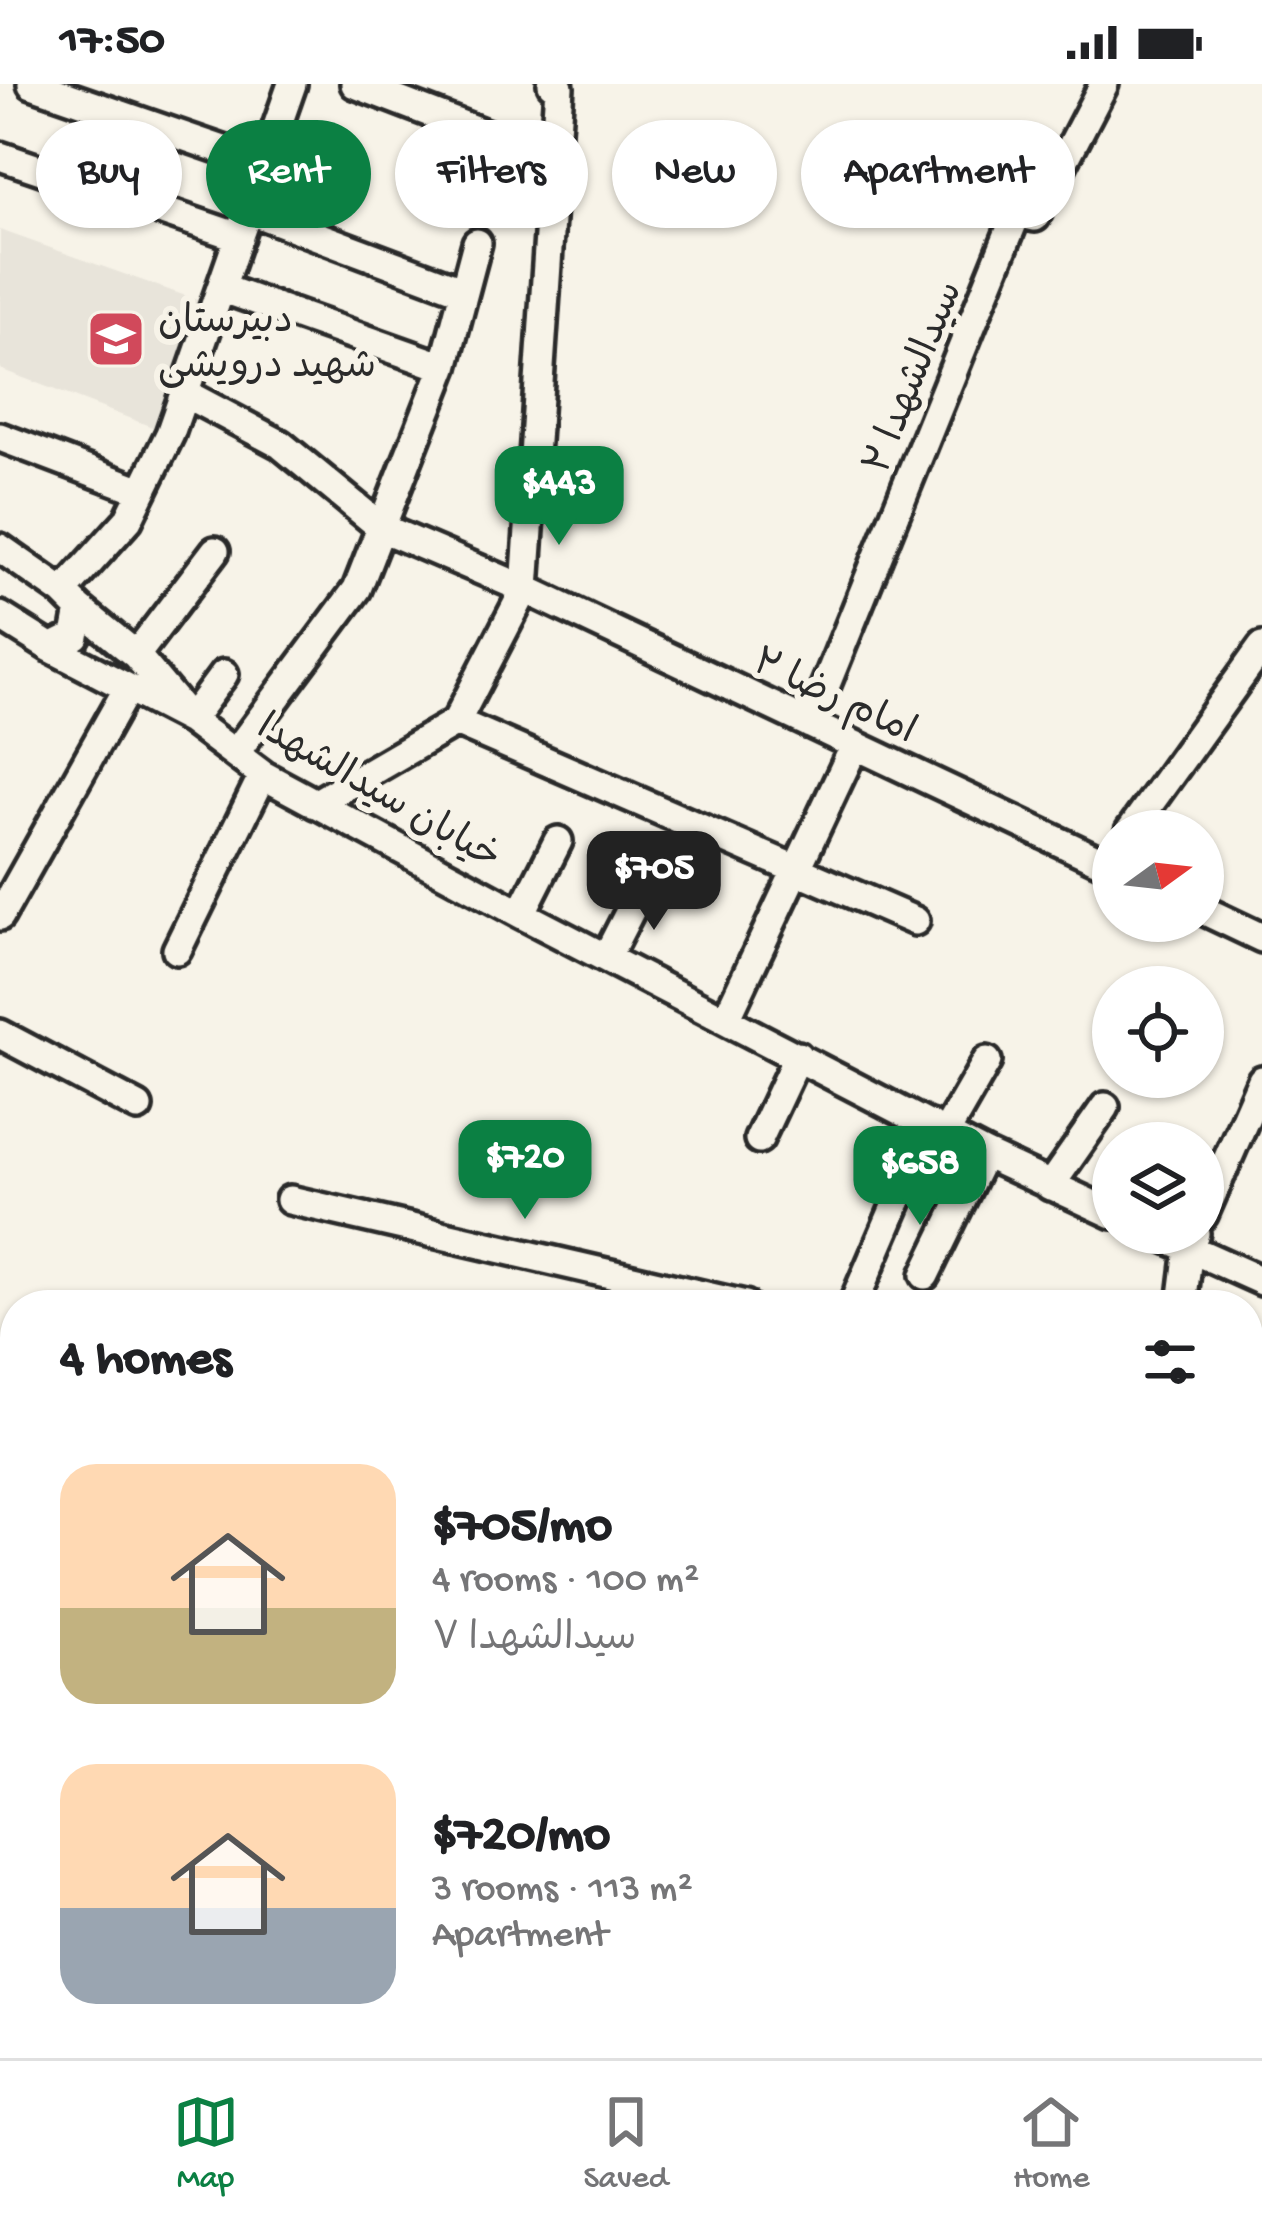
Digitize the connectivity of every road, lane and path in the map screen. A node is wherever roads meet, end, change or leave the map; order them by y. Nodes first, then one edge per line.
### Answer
1 (32, 84) edge
2 (292, 84) edge
3 (355, 84) edge
4 (552, 84) edge
5 (1104, 84) edge
6 (279, 120) edge
7 (449, 120) edge
8 (556, 120) edge
9 (206, 144) edge
10 (0, 156) edge
11 (206, 214) edge
12 (242, 228) edge
13 (256, 228) edge
14 (549, 228) edge
15 (477, 244) dead end
16 (221, 287) junction
17 (464, 291) junction
18 (444, 367) junction
19 (184, 393) junction
20 (0, 437) edge
21 (142, 491) junction
22 (382, 528) junction
23 (0, 548) edge
24 (214, 551) dead end
25 (525, 589) junction
26 (71, 600) junction
27 (0, 616) edge
28 (1262, 647) edge
29 (51, 648) junction
30 (136, 655) junction
31 (224, 674) dead end
32 (128, 688) junction
33 (190, 720) junction
34 (456, 722) junction
35 (810, 724) junction
36 (855, 745) junction
37 (236, 752) junction
38 (263, 775) junction
39 (315, 804) junction
40 (1145, 810) edge
41 (558, 841) dead end
42 (1092, 853) edge
43 (796, 871) junction
44 (646, 880) dead end
45 (521, 914) junction
46 (0, 916) edge
47 (1224, 920) edge
48 (915, 921) dead end
49 (1262, 938) edge
50 (178, 950) dead end
51 (606, 958) junction
52 (727, 1019) junction
53 (0, 1034) edge
54 (799, 1057) junction
55 (987, 1061) dead end
56 (1262, 1080) edge
57 (138, 1107) dead end
58 (1105, 1107) dead end
59 (1253, 1120) edge
60 (937, 1130) junction
61 (759, 1139) dead end
62 (984, 1154) junction
63 (1224, 1175) edge
64 (1051, 1186) junction
65 (290, 1200) dead end
66 (1092, 1205) edge
67 (1190, 1254) edge
68 (1215, 1254) edge
69 (925, 1275) dead end
70 (1262, 1281) edge
71 (680, 1290) edge
72 (860, 1290) edge
73 (1184, 1290) edge

1 - 9 street
2 - 6 street
3 - 7 street
4 - 8 street
5 - 35 street, سیدالشهدا ۲
10 - 11 street
12 - 16 street
13 - 17 street
14 - 25 street
15 - 17 street
16 - 18 street
16 - 19 street
17 - 18 street
18 - 22 street
19 - 21 street
19 - 22 street, امام رضا ۲
20 - 21 street
21 - 26 street
22 - 25 street, امام رضا ۲
22 - 37 street
23 - 26 street
24 - 30 street
25 - 34 street
25 - 35 street, امام رضا ۲
26 - 29 street
26 - 30 street
27 - 29 street
28 - 40 street
29 - 32 street
30 - 33 street
31 - 33 street
32 - 33 street
32 - 46 street
33 - 37 street, خیابان سیدالشهدا
34 - 39 street
34 - 43 street
35 - 36 street, امام رضا ۲
36 - 42 street, امام رضا ۲
36 - 43 street
37 - 38 street, خیابان سیدالشهدا
38 - 39 street, خیابان سیدالشهدا
38 - 50 street
39 - 45 street, خیابان سیدالشهدا
41 - 45 street
43 - 48 street
43 - 52 street
44 - 51 street
45 - 51 street, خیابان سیدالشهدا
47 - 49 street
51 - 52 street, خیابان سیدالشهدا
52 - 54 street, خیابان سیدالشهدا
53 - 57 street
54 - 60 street, خیابان سیدالشهدا
54 - 61 street
55 - 60 street
56 - 59 street
58 - 64 street
59 - 63 street
60 - 62 street, خیابان سیدالشهدا
60 - 72 street
62 - 64 street, خیابان سیدالشهدا
62 - 69 street
64 - 66 street, خیابان سیدالشهدا
65 - 71 street
67 - 73 street
68 - 70 street

